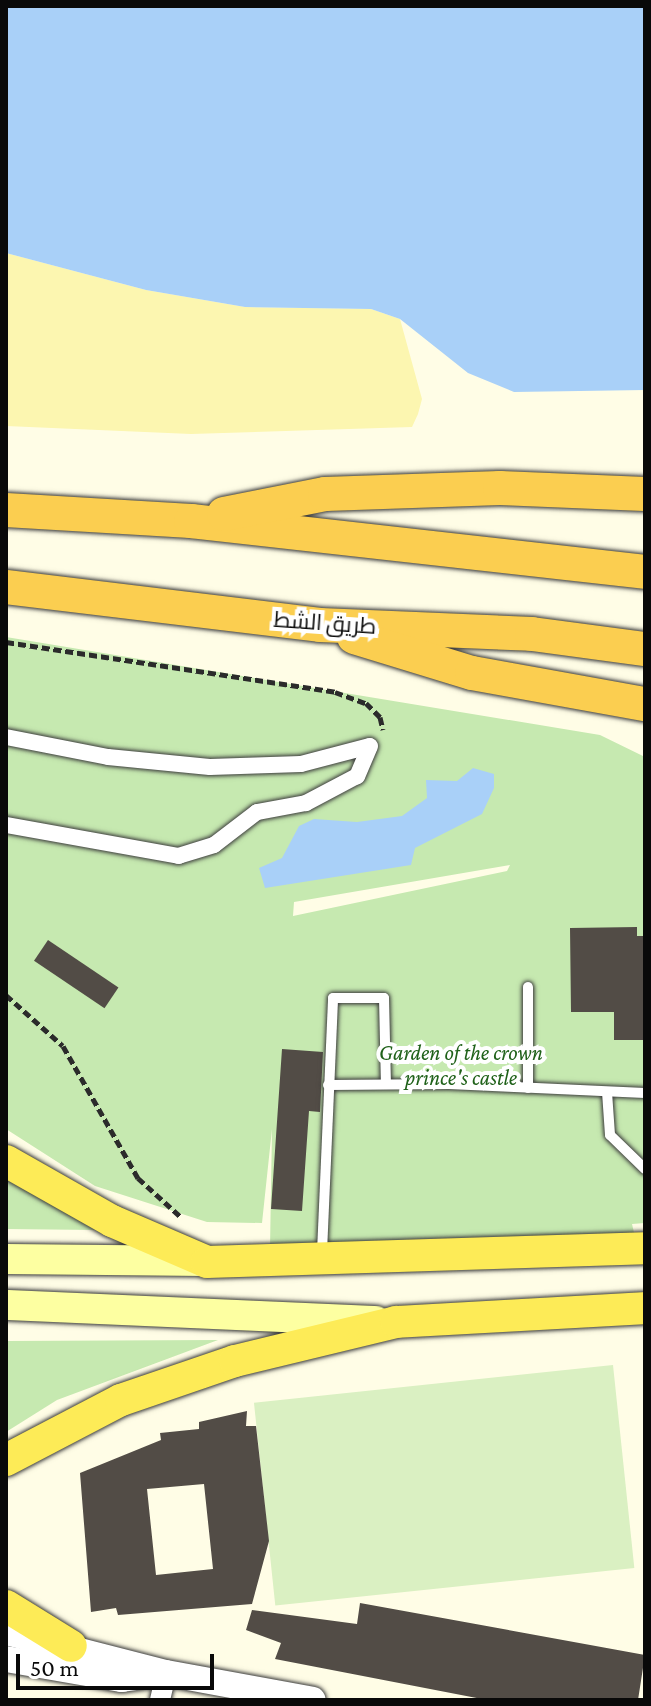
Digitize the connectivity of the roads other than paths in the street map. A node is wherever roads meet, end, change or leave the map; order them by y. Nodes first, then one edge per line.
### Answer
1 (645, 494) edge
2 (6, 510) edge
3 (191, 521) junction
4 (645, 572) edge
5 (6, 587) edge
6 (320, 625) junction
7 (645, 649) edge
8 (645, 704) edge
9 (6, 737) edge
10 (6, 825) edge
11 (528, 987) dead end
12 (386, 1084) junction
13 (328, 1085) junction
14 (528, 1088) junction
15 (607, 1092) junction
16 (645, 1093) edge
17 (6, 1161) edge
18 (645, 1169) edge
19 (645, 1248) edge
20 (322, 1258) junction
21 (6, 1259) edge
22 (207, 1262) junction
23 (6, 1305) edge
24 (645, 1308) edge
25 (396, 1322) junction
26 (6, 1460) edge
27 (6, 1606) edge
28 (6, 1632) edge
29 (71, 1646) junction
30 (6, 1659) edge
31 (166, 1673) junction
32 (160, 1700) edge
33 (313, 1700) edge

1 - 3 highway
2 - 3 highway
3 - 4 highway
5 - 6 highway, طريق الشط
6 - 7 highway, طريق الشط
6 - 8 highway
9 - 10 street
11 - 14 lane
12 - 13 lane
12 - 13 lane
12 - 14 lane
13 - 20 lane
14 - 15 lane
15 - 16 lane
15 - 18 lane
17 - 22 main road
19 - 20 main road
20 - 22 main road
21 - 22 main road
23 - 25 main road
24 - 25 main road
25 - 26 main road
27 - 29 main road
28 - 29 street
29 - 31 street
30 - 31 street
31 - 32 street
31 - 33 street

